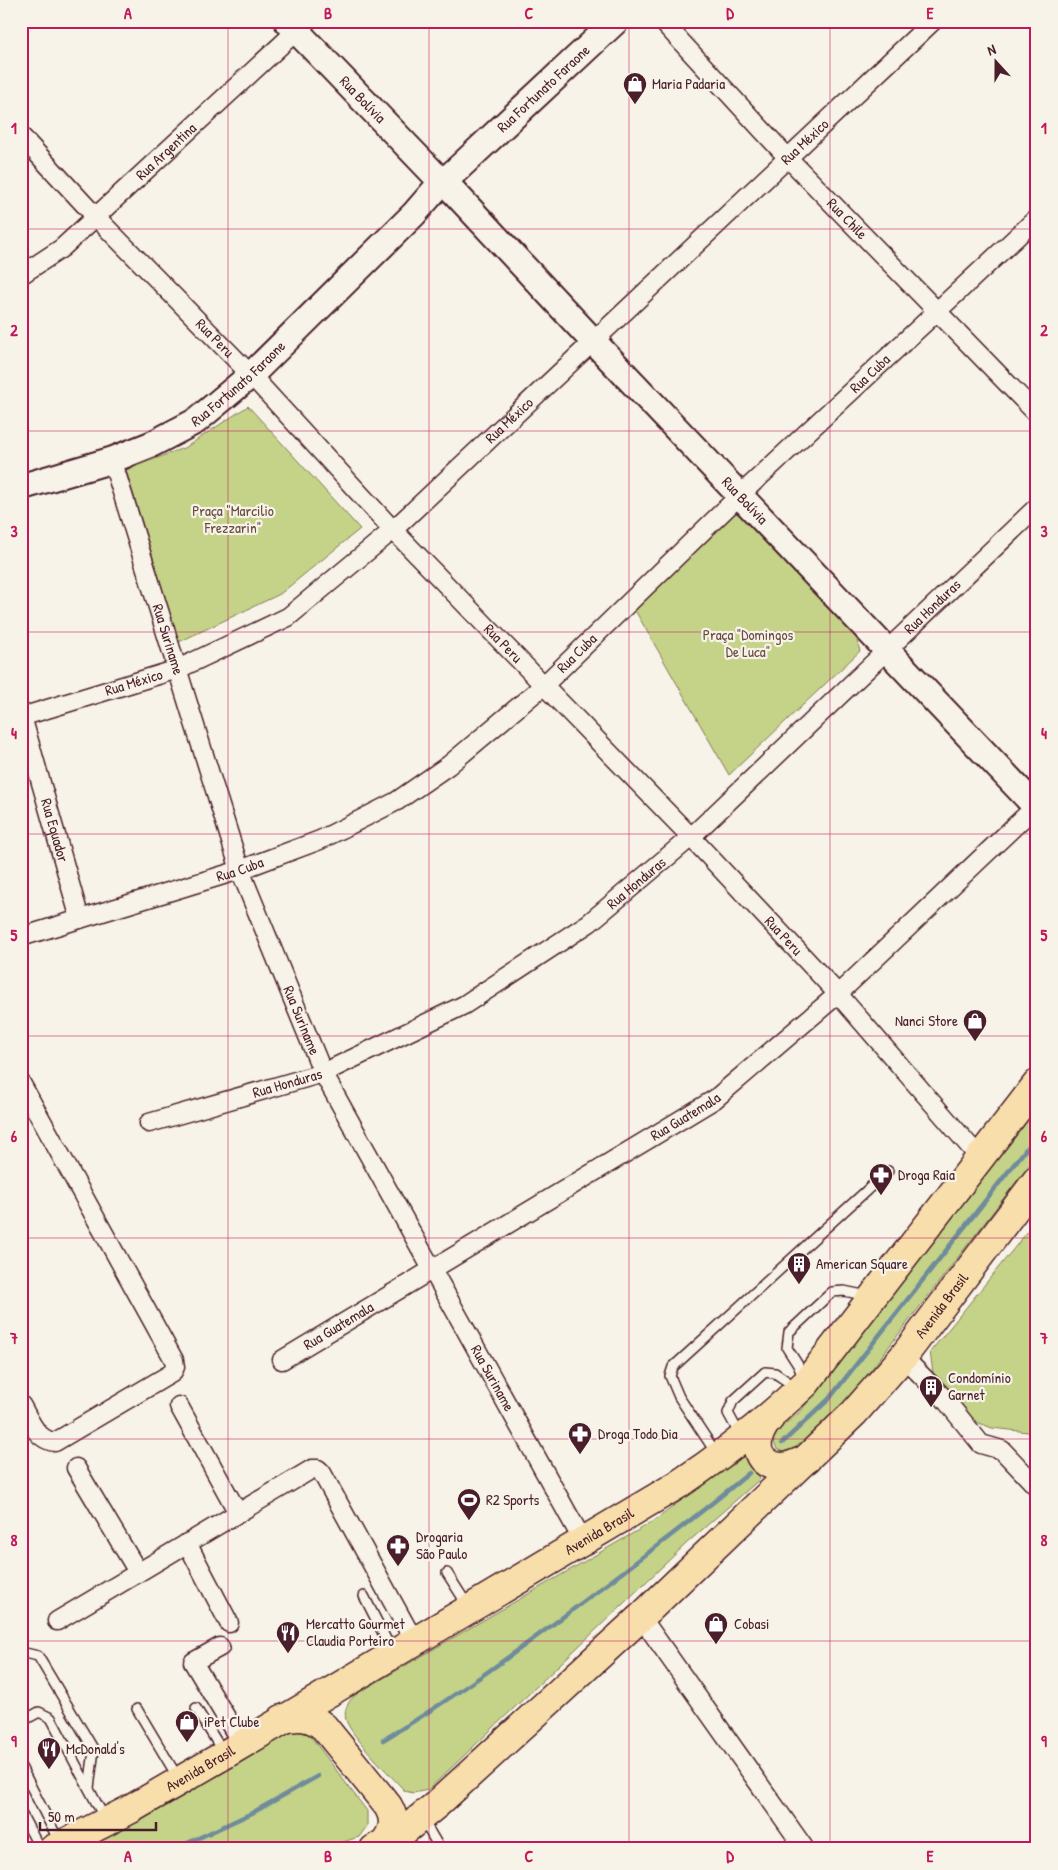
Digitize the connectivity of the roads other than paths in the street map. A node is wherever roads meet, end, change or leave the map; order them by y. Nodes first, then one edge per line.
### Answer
1 (616, 21) edge
2 (662, 21) edge
3 (933, 21) edge
4 (297, 25) edge
5 (21, 136) edge
6 (788, 158) junction
7 (445, 185) junction
8 (96, 217) junction
9 (1037, 218) edge
10 (21, 275) edge
11 (937, 313) junction
12 (592, 341) junction
13 (251, 375) junction
14 (1037, 414) edge
15 (112, 460) junction
16 (21, 487) edge
17 (740, 496) junction
18 (1037, 507) edge
19 (393, 530) junction
20 (888, 651) junction
21 (178, 669) junction
22 (543, 686) junction
23 (22, 716) edge
24 (1036, 806) edge
25 (691, 838) junction
26 (240, 870) junction
27 (80, 919) junction
28 (21, 936) edge
29 (838, 994) junction
30 (323, 1073) junction
31 (21, 1083) edge
32 (1037, 1084) edge
33 (149, 1123) dead end
34 (979, 1157) junction
35 (888, 1171) dead end
36 (1037, 1180) edge
37 (433, 1270) junction
38 (873, 1296) junction
39 (903, 1357) junction
40 (282, 1360) dead end
41 (803, 1387) junction
42 (21, 1405) edge
43 (179, 1406) dead end
44 (772, 1415) junction
45 (742, 1439) junction
46 (719, 1458) junction
47 (808, 1459) junction
48 (76, 1468) dead end
49 (1037, 1487) edge
50 (238, 1513) junction
51 (583, 1540) junction
52 (187, 1543) junction
53 (138, 1572) junction
54 (448, 1573) dead end
55 (364, 1596) dead end
56 (470, 1608) junction
57 (641, 1617) junction
58 (57, 1621) dead end
59 (229, 1623) dead end
60 (404, 1647) junction
61 (220, 1648) dead end
62 (21, 1652) edge
63 (337, 1687) junction
64 (196, 1708) dead end
65 (137, 1709) dead end
66 (281, 1719) junction
67 (21, 1722) edge
68 (233, 1749) junction
69 (21, 1768) edge
70 (179, 1781) junction
71 (88, 1788) junction
72 (429, 1811) junction
73 (21, 1813) edge
74 (106, 1822) junction
75 (52, 1847) edge
76 (378, 1847) edge
77 (440, 1849) edge
78 (805, 1849) edge

1 - 7 main road, Rua Fortunato Faraone
2 - 6 street, Rua Chile
3 - 6 street, Rua México
4 - 7 main road, Rua Bolívia
4 - 8 street, Rua Argentina
5 - 8 street, Rua Peru
6 - 11 street, Rua Chile
6 - 12 street, Rua México
7 - 12 main road, Rua Bolívia
7 - 13 main road, Rua Fortunato Faraone
8 - 10 street, Rua Argentina
8 - 13 street, Rua Peru
9 - 11 street, Rua Cuba
11 - 14 street, Rua Chile
11 - 17 street, Rua Cuba
12 - 17 main road, Rua Bolívia
12 - 19 street, Rua México
13 - 15 main road, Rua Fortunato Faraone
13 - 19 street, Rua Peru
15 - 16 main road, Rua Fortunato Faraone
15 - 21 street, Rua Suriname
17 - 20 main road, Rua Bolívia
17 - 22 street, Rua Cuba
18 - 20 street, Rua Honduras
19 - 21 street, Rua México
19 - 22 street, Rua Peru
20 - 24 main road, Rua Bolívia
20 - 25 street, Rua Honduras
21 - 23 street, Rua México
21 - 26 street, Rua Suriname
22 - 25 street, Rua Peru
22 - 26 street, Rua Cuba
23 - 27 street, Rua Equador
24 - 29 street, Rua Guatemala
25 - 29 street, Rua Peru
25 - 30 street, Rua Honduras
26 - 27 street, Rua Cuba
26 - 30 street, Rua Suriname
27 - 28 street, Rua Cuba
29 - 34 street, Rua Peru
29 - 37 street, Rua Guatemala
30 - 33 street, Rua Honduras
30 - 37 street, Rua Suriname
31 - 42 street
32 - 34 main road, Avenida Brasil
34 - 38 main road, Avenida Brasil
35 - 46 lane
36 - 39 main road, Avenida Brasil
37 - 40 street, Rua Guatemala
37 - 51 street, Rua Suriname
38 - 41 main road, Avenida Brasil
38 - 41 lane
39 - 47 main road, Avenida Brasil
39 - 49 street
41 - 44 main road, Avenida Brasil
41 - 45 lane
43 - 50 street
44 - 45 main road, Avenida Brasil
44 - 47 main road
45 - 46 main road, Avenida Brasil
46 - 51 main road, Avenida Brasil
47 - 57 main road, Avenida Brasil
48 - 53 street
50 - 52 street
50 - 60 street
51 - 56 main road, Avenida Brasil
52 - 53 street
52 - 59 street
53 - 58 street
54 - 56 lane
55 - 60 lane
56 - 60 main road, Avenida Brasil
57 - 72 main road, Avenida Brasil
57 - 78 street
60 - 63 main road, Avenida Brasil
61 - 68 street
62 - 71 lane
63 - 66 main road, Avenida Brasil
63 - 72 main road
64 - 68 lane
65 - 70 lane
66 - 68 main road, Avenida Brasil
66 - 76 main road
67 - 71 lane
68 - 70 main road, Avenida Brasil
69 - 75 lane
70 - 74 main road, Avenida Brasil
71 - 74 lane
72 - 76 main road, Avenida Brasil
72 - 77 lane
73 - 75 lane
74 - 75 main road, Avenida Brasil

